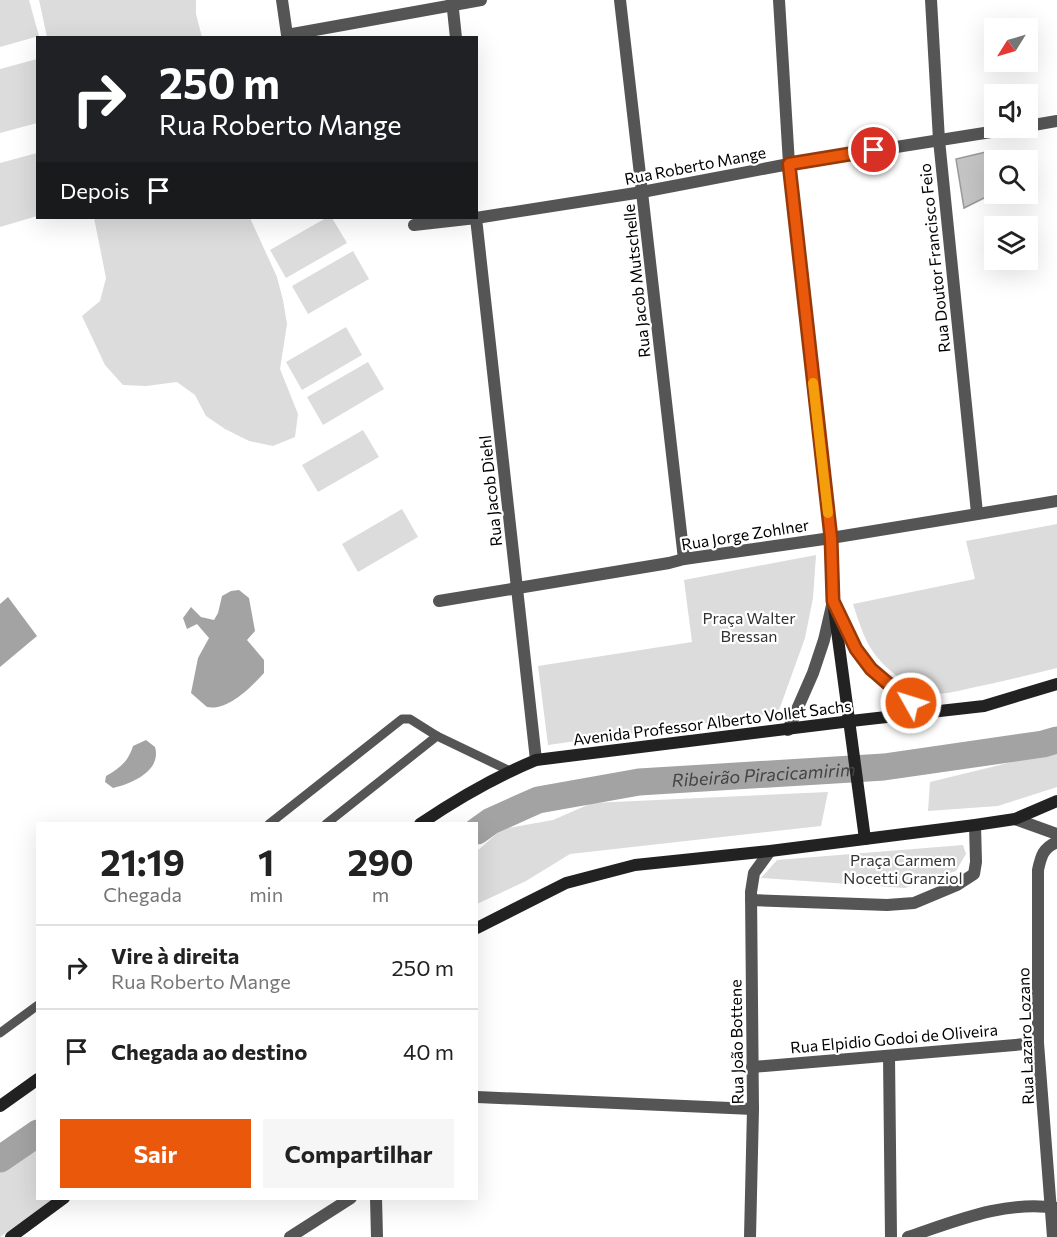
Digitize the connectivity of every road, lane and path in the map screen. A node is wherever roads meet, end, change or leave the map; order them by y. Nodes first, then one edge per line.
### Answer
1 (282, 0) edge
2 (481, 0) edge
3 (621, 0) edge
4 (779, 0) edge
5 (931, 0) edge
6 (452, 2) edge
7 (456, 36) edge
8 (1057, 121) edge
9 (1038, 124) edge
10 (984, 133) edge
11 (939, 140) junction
12 (789, 164) junction
13 (642, 192) junction
14 (478, 218) edge
15 (467, 219) edge
16 (476, 219) edge
17 (414, 225) dead end
18 (1057, 501) edge
19 (977, 513) junction
20 (831, 538) junction
21 (684, 559) junction
22 (517, 587) junction
23 (439, 601) dead end
24 (833, 601) junction
25 (1057, 684) edge
26 (923, 712) junction
27 (850, 720) junction
28 (788, 730) junction
29 (437, 736) junction
30 (536, 760) junction
31 (510, 771) junction
32 (1057, 801) edge
33 (1015, 819) junction
34 (272, 822) edge
35 (329, 822) edge
36 (423, 822) edge
37 (975, 825) junction
38 (1057, 834) edge
39 (865, 839) junction
40 (1057, 842) edge
41 (770, 851) junction
42 (751, 900) junction
43 (478, 927) edge
44 (36, 1007) edge
45 (0, 1034) edge
46 (1038, 1042) junction
47 (889, 1056) junction
48 (752, 1067) junction
49 (36, 1080) edge
50 (478, 1097) edge
51 (0, 1106) edge
52 (1044, 1108) junction
53 (1057, 1108) edge
54 (753, 1109) junction
55 (61, 1200) edge
56 (348, 1200) edge
57 (376, 1200) edge
58 (1055, 1208) edge
59 (11, 1237) edge
60 (290, 1237) edge
61 (377, 1237) edge
62 (750, 1237) edge
63 (891, 1237) edge
64 (908, 1237) edge
65 (1053, 1237) edge

1 - 6 street
2 - 6 street
3 - 13 street, Rua Jacob Mutschelle
4 - 12 street
5 - 11 street, Rua Doutor Francisco Feio
6 - 7 street
8 - 9 street
10 - 11 street, Rua Roberto Mange
11 - 12 street, Rua Roberto Mange
11 - 19 street, Rua Doutor Francisco Feio
12 - 13 street, Rua Roberto Mange
12 - 20 street
13 - 14 street, Rua Roberto Mange
13 - 21 street, Rua Jacob Mutschelle
15 - 17 street, Rua Roberto Mange
16 - 22 street, Rua Jacob Diehl
18 - 19 street, Rua Jorge Zohlner
19 - 20 street, Rua Jorge Zohlner
20 - 21 street, Rua Jorge Zohlner
20 - 24 street
21 - 22 street, Rua Jorge Zohlner
22 - 23 street, Rua Jorge Zohlner
22 - 30 street, Rua Jacob Diehl
24 - 26 street
24 - 27 main road
24 - 28 street
25 - 26 main road, Avenida Professor Alberto Vollet Sachs
26 - 27 main road, Avenida Professor Alberto Vollet Sachs
27 - 28 main road, Avenida Professor Alberto Vollet Sachs
27 - 39 main road
28 - 30 main road, Avenida Professor Alberto Vollet Sachs
29 - 31 lane
29 - 34 lane
29 - 35 lane
30 - 31 main road, Avenida Professor Alberto Vollet Sachs
31 - 36 main road, Avenida Professor Alberto Vollet Sachs
32 - 33 main road
33 - 37 main road
33 - 38 street
37 - 39 main road
37 - 42 street
39 - 41 main road
40 - 46 street, Rua Lazaro Lozano
41 - 42 street, Rua João Bottene
41 - 43 main road
42 - 48 street, Rua João Bottene
44 - 45 lane
46 - 47 street, Rua Elpidio Godoi de Oliveira
46 - 52 street, Rua Lazaro Lozano
47 - 48 street, Rua Elpidio Godoi de Oliveira
47 - 63 street
48 - 54 street, Rua João Bottene
49 - 51 main road
50 - 54 street
52 - 53 street
52 - 58 street, Rua Lazaro Lozano
54 - 62 street, Rua João Bottene
55 - 59 main road
56 - 60 street
57 - 61 street
58 - 64 street
58 - 65 street, Rua Lazaro Lozano

